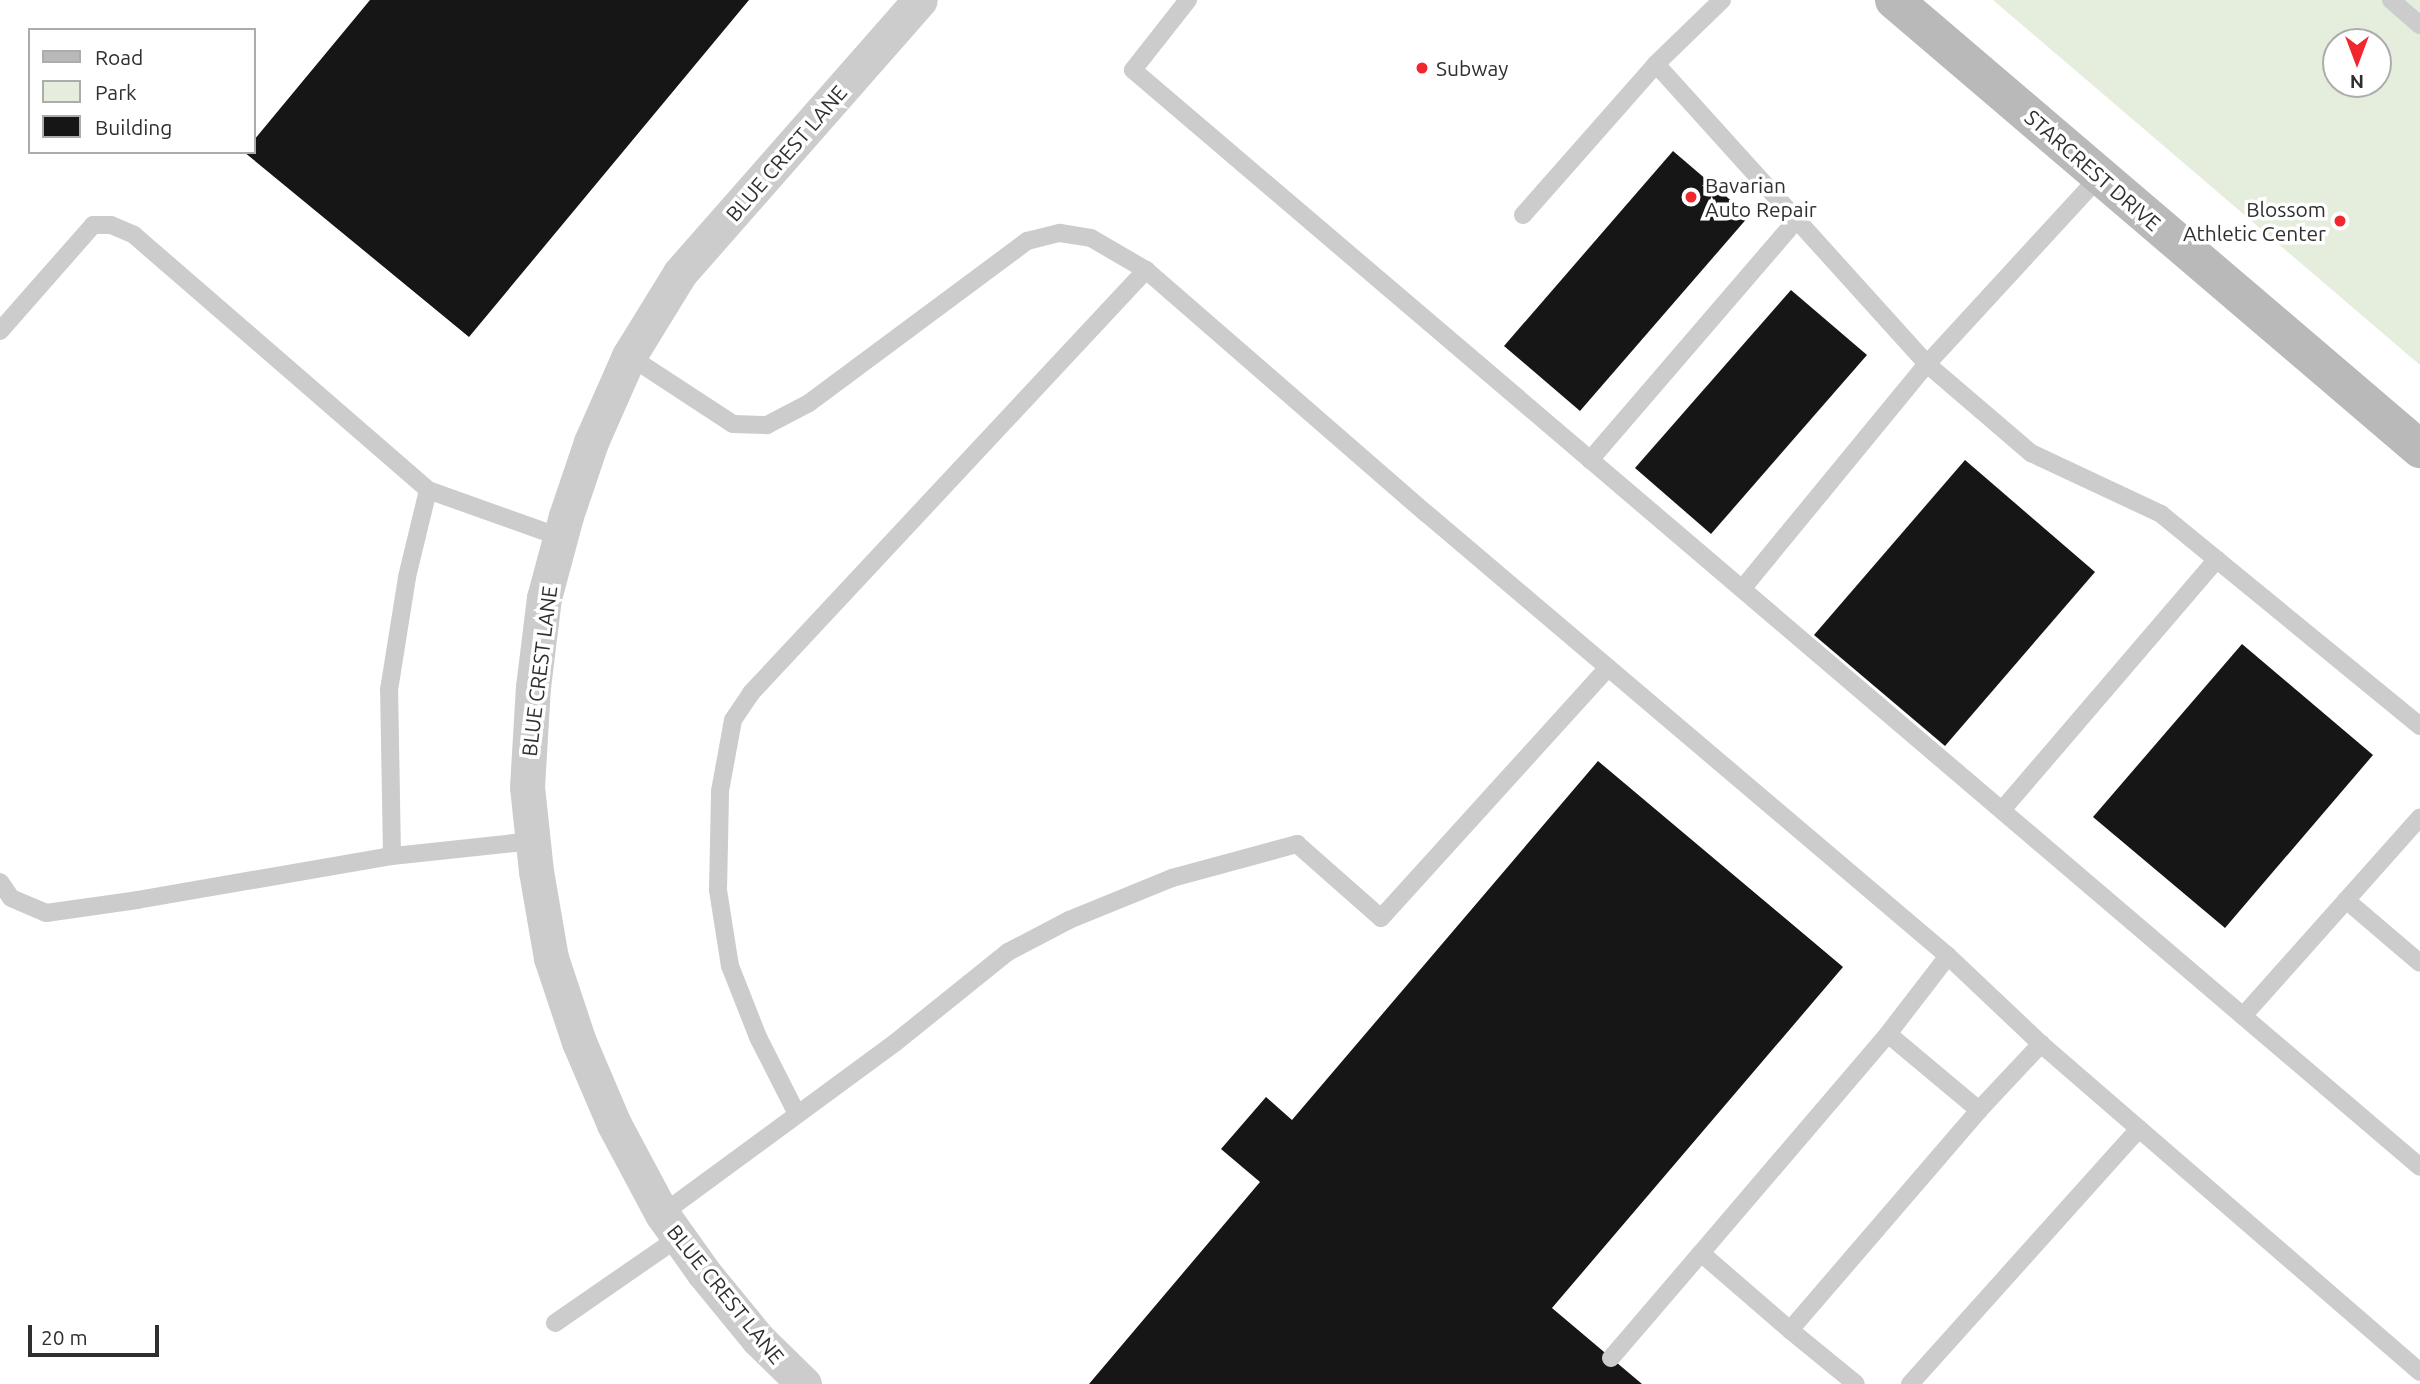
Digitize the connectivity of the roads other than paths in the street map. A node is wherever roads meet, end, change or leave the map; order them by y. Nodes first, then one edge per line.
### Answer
1 (920, 0) edge
2 (1188, 0) edge
3 (1722, 0) edge
4 (1895, 0) edge
5 (2390, 0) edge
6 (2420, 25) edge
7 (1656, 64) junction
8 (2100, 176) junction
9 (1523, 215) dead end
10 (1797, 219) junction
11 (1146, 270) junction
12 (0, 331) edge
13 (629, 356) junction
14 (1927, 364) junction
15 (2420, 449) edge
16 (1591, 460) junction
17 (428, 490) junction
18 (560, 537) junction
19 (2217, 559) junction
20 (1742, 589) junction
21 (1608, 668) junction
22 (2420, 726) edge
23 (2002, 810) junction
24 (2420, 817) edge
25 (533, 841) junction
26 (392, 856) junction
27 (0, 881) edge
28 (2346, 900) junction
29 (1948, 956) junction
30 (2420, 963) edge
31 (2243, 1016) junction
32 (1888, 1034) junction
33 (2041, 1044) junction
34 (1979, 1110) junction
35 (797, 1114) junction
36 (2139, 1129) junction
37 (2420, 1167) edge
38 (670, 1226) junction
39 (1701, 1252) junction
40 (555, 1323) dead end
41 (1790, 1330) junction
42 (1611, 1358) dead end
43 (2420, 1372) edge
44 (804, 1384) edge
45 (1856, 1384) edge
46 (1910, 1384) edge

1 - 13 street, BLUE CREST LANE
2 - 16 lane
3 - 7 lane
4 - 8 main road, STARCREST DRIVE
5 - 6 lane
7 - 9 lane
7 - 10 lane
8 - 14 lane
8 - 15 main road, STARCREST DRIVE
10 - 14 lane
10 - 16 lane
11 - 13 lane
11 - 21 lane
11 - 35 lane
12 - 17 lane
13 - 18 street, BLUE CREST LANE
14 - 19 lane
14 - 20 lane
16 - 20 lane
17 - 18 lane
17 - 26 lane
18 - 25 street, BLUE CREST LANE
19 - 22 lane
19 - 23 lane
20 - 23 lane
21 - 29 lane
21 - 35 lane
23 - 31 lane
24 - 28 lane
25 - 26 lane
25 - 38 street, BLUE CREST LANE
26 - 27 lane
28 - 30 lane
28 - 31 lane
29 - 32 lane
29 - 33 lane
31 - 37 lane
32 - 34 lane
32 - 39 lane
33 - 34 lane
33 - 36 lane
34 - 41 lane
35 - 38 lane
36 - 43 lane
36 - 46 lane
38 - 40 lane
38 - 44 street, BLUE CREST LANE
39 - 41 lane
39 - 42 lane
41 - 45 lane

